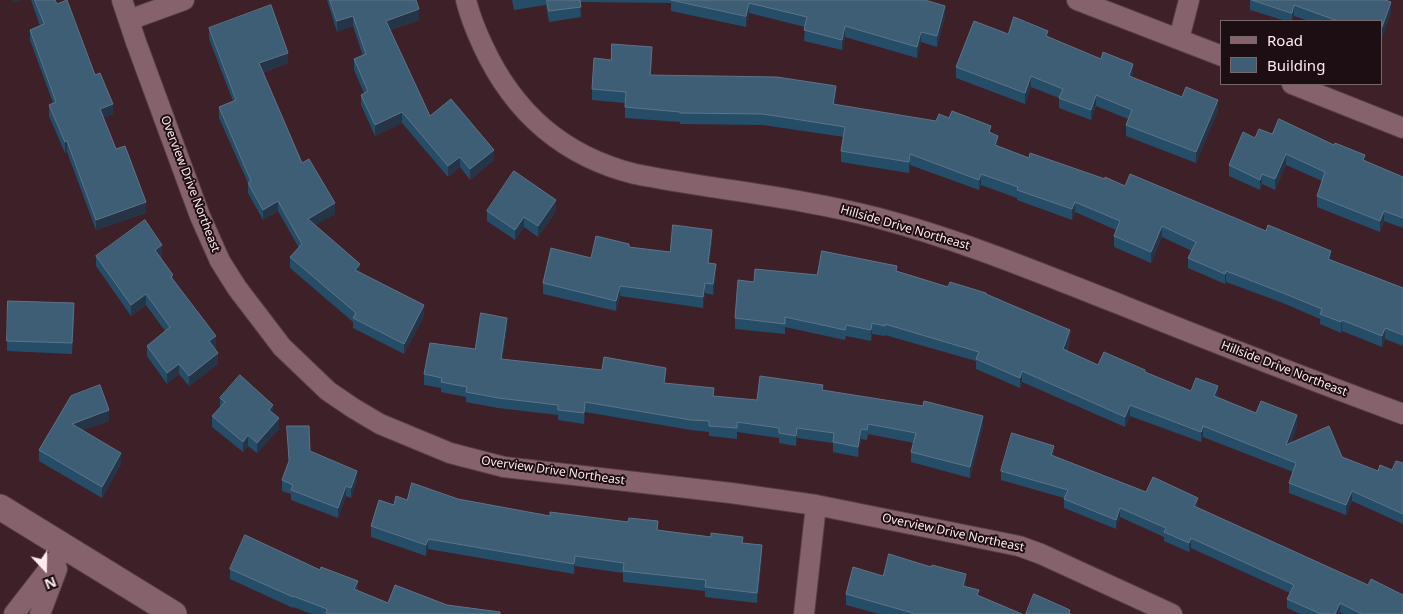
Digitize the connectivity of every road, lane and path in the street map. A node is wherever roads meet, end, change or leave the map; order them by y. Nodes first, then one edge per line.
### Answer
1 (122, 0) edge
2 (184, 0) edge
3 (466, 0) edge
4 (1077, 0) edge
5 (1189, 0) edge
6 (129, 20) junction
7 (1179, 39) junction
8 (1220, 55) edge
9 (1295, 85) edge
10 (1403, 128) edge
11 (1403, 414) edge
12 (816, 505) junction
13 (0, 507) edge
14 (66, 548) junction
15 (14, 614) edge
16 (40, 614) edge
17 (174, 614) edge
18 (804, 614) edge
19 (1172, 614) edge

1 - 6 street, Overview Drive Northeast
2 - 6 street
3 - 11 street, Hillside Drive Northeast
4 - 7 street
5 - 7 street
6 - 12 street, Overview Drive Northeast
7 - 8 street
9 - 10 street
12 - 18 street
12 - 19 street, Overview Drive Northeast
13 - 14 street
14 - 15 street
14 - 16 street
14 - 17 street

